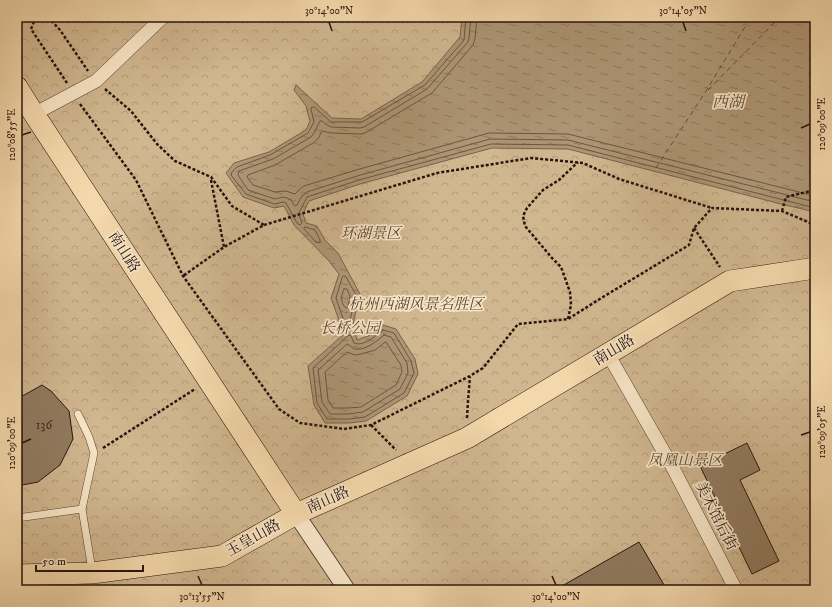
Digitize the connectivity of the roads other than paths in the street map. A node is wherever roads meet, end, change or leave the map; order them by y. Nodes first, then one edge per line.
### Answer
1 (163, 17) edge
2 (17, 87) edge
3 (34, 114) junction
4 (815, 268) edge
5 (608, 354) junction
6 (78, 414) dead end
7 (82, 509) junction
8 (296, 514) junction
9 (17, 518) edge
10 (92, 573) junction
11 (17, 575) edge
12 (347, 590) edge
13 (736, 590) edge

1 - 3 street
2 - 3 main road, 南山路
3 - 8 main road, 南山路
4 - 5 main road, 南山路
5 - 8 main road, 南山路
5 - 13 street, 美术馆后街
6 - 7 lane
7 - 9 lane
7 - 10 lane
8 - 10 main road, 玉皇山路
8 - 12 street
10 - 11 main road, 玉皇山路

